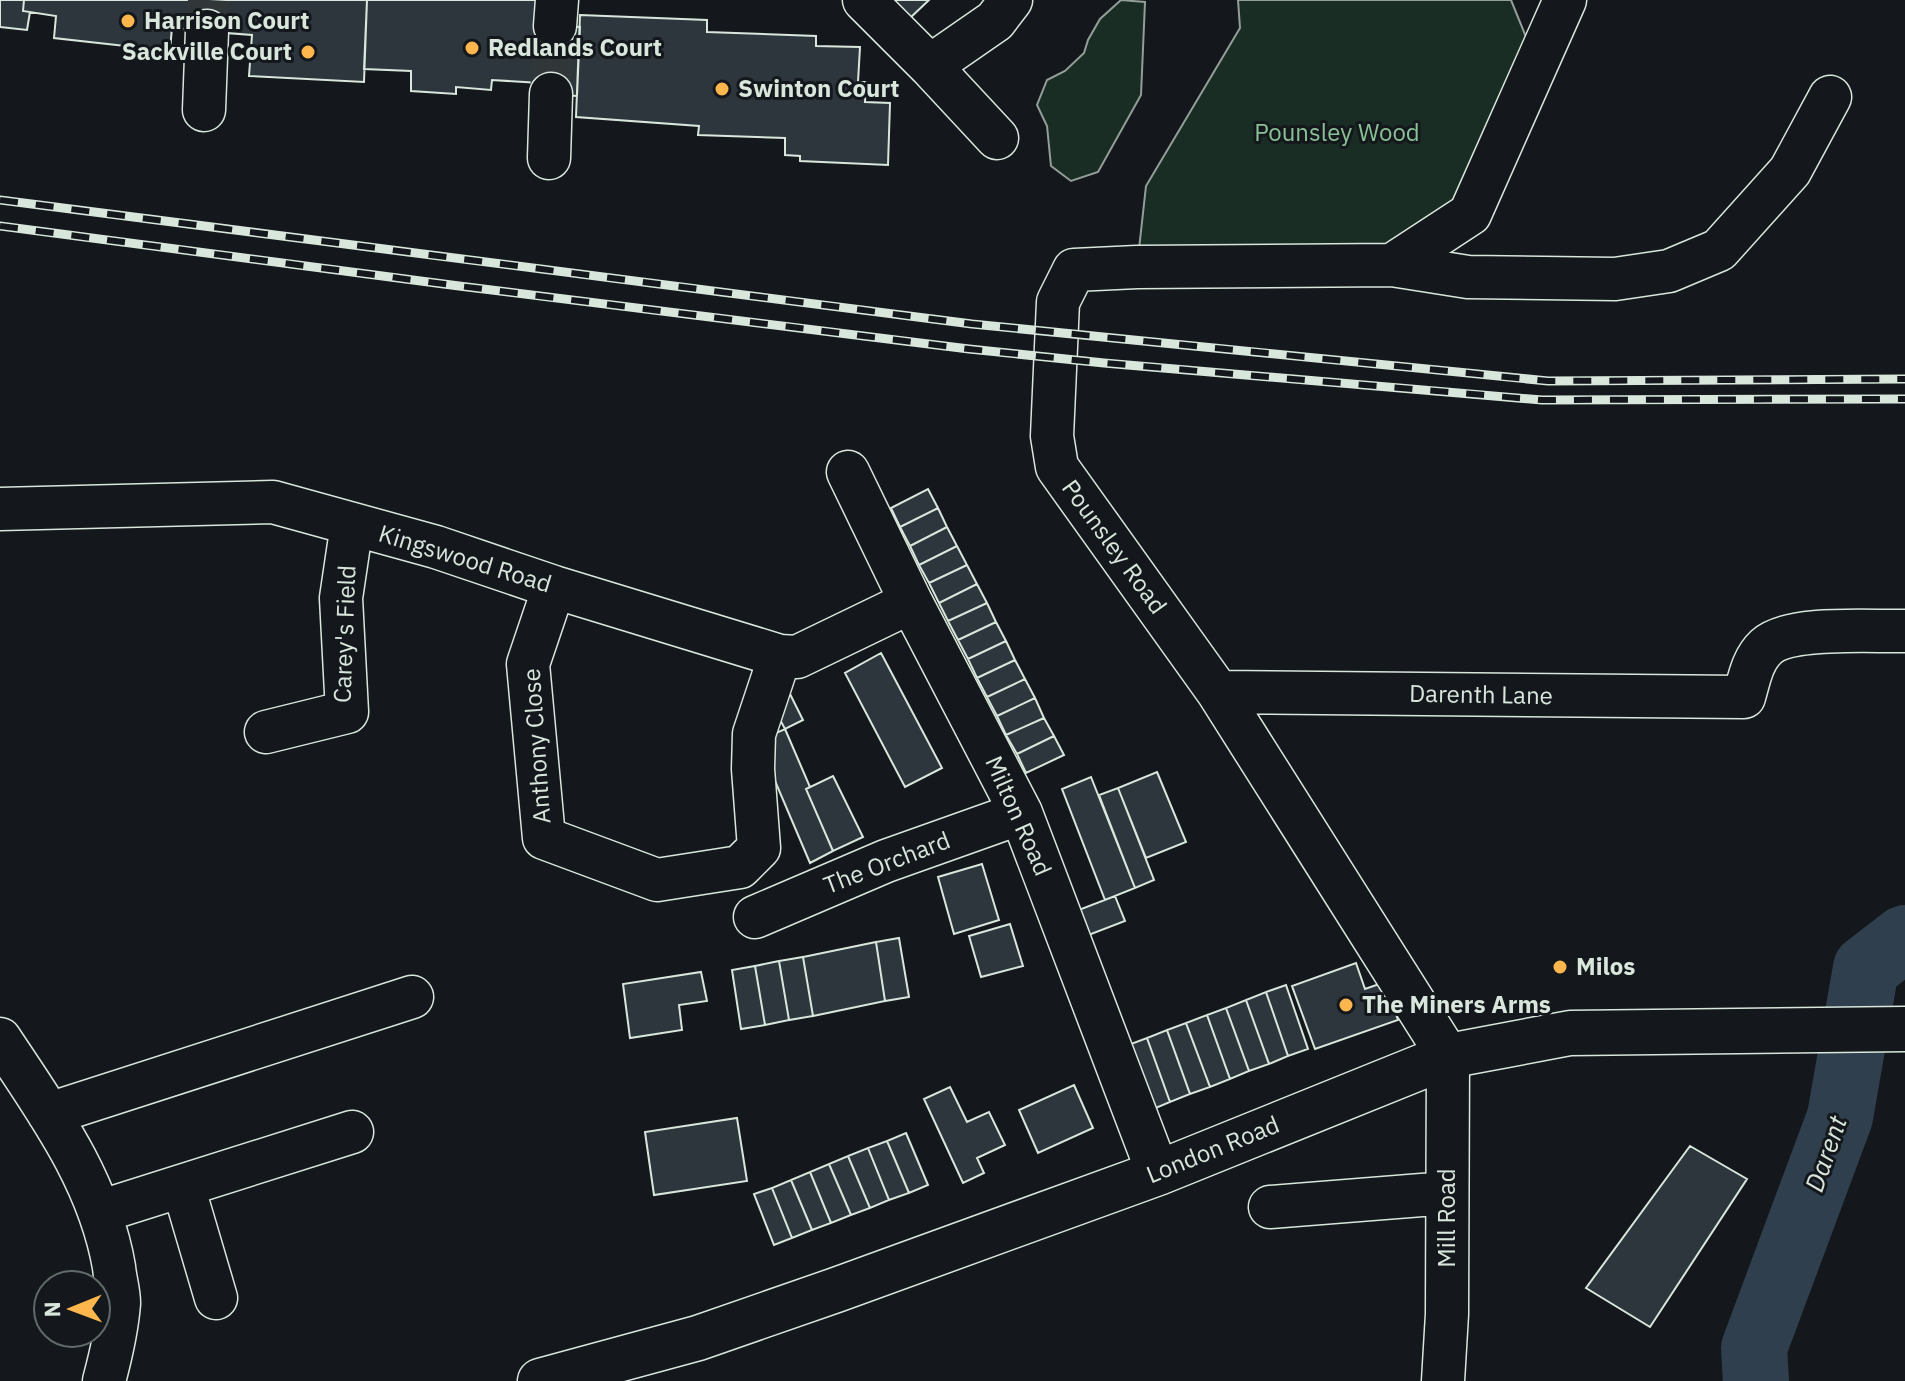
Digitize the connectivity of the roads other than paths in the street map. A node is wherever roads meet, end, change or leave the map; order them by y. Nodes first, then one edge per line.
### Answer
1 (864, 0) edge
2 (1011, 0) edge
3 (1565, 0) edge
4 (207, 31) tunnel mouth
5 (930, 66) junction
6 (551, 94) tunnel mouth
7 (1830, 97) dead end
8 (204, 110) dead end
9 (997, 138) dead end
10 (549, 158) dead end
11 (1392, 265) junction
12 (848, 472) dead end
13 (0, 509) edge
14 (352, 524) junction
15 (554, 587) junction
16 (911, 602) junction
17 (1905, 631) edge
18 (780, 656) junction
19 (1218, 692) junction
20 (266, 732) dead end
21 (1021, 813) junction
22 (755, 917) dead end
23 (412, 997) dead end
24 (1900, 1029) edge
25 (0, 1039) edge
26 (1448, 1056) junction
27 (49, 1114) junction
28 (352, 1132) dead end
29 (1158, 1173) junction
30 (183, 1186) junction
31 (1447, 1193) junction
32 (1270, 1207) dead end
33 (99, 1212) junction
34 (216, 1298) dead end
35 (104, 1381) edge
36 (540, 1381) edge
37 (1443, 1381) edge

1 - 5 street
2 - 5 street
3 - 11 street
4 - 8 street
5 - 9 street
6 - 10 street
7 - 11 street
11 - 19 street, Pounsley Road
12 - 16 street, Milton Road
13 - 14 street, Kingswood Road
14 - 15 street, Kingswood Road
14 - 20 street, Carey's Field
15 - 18 street, Kingswood Road
15 - 18 street, Anthony Close
16 - 18 street
16 - 21 street, Milton Road
17 - 19 street, Darenth Lane
19 - 26 street, Pounsley Road
21 - 22 street, The Orchard
21 - 29 street, Milton Road
23 - 27 street
24 - 26 main road, London Road
25 - 27 street
26 - 29 main road, London Road
26 - 31 street, Mill Road
27 - 33 street
28 - 30 street
29 - 36 main road, London Road
30 - 33 street
30 - 34 street
31 - 32 street
31 - 37 street, Mill Road
33 - 35 street

